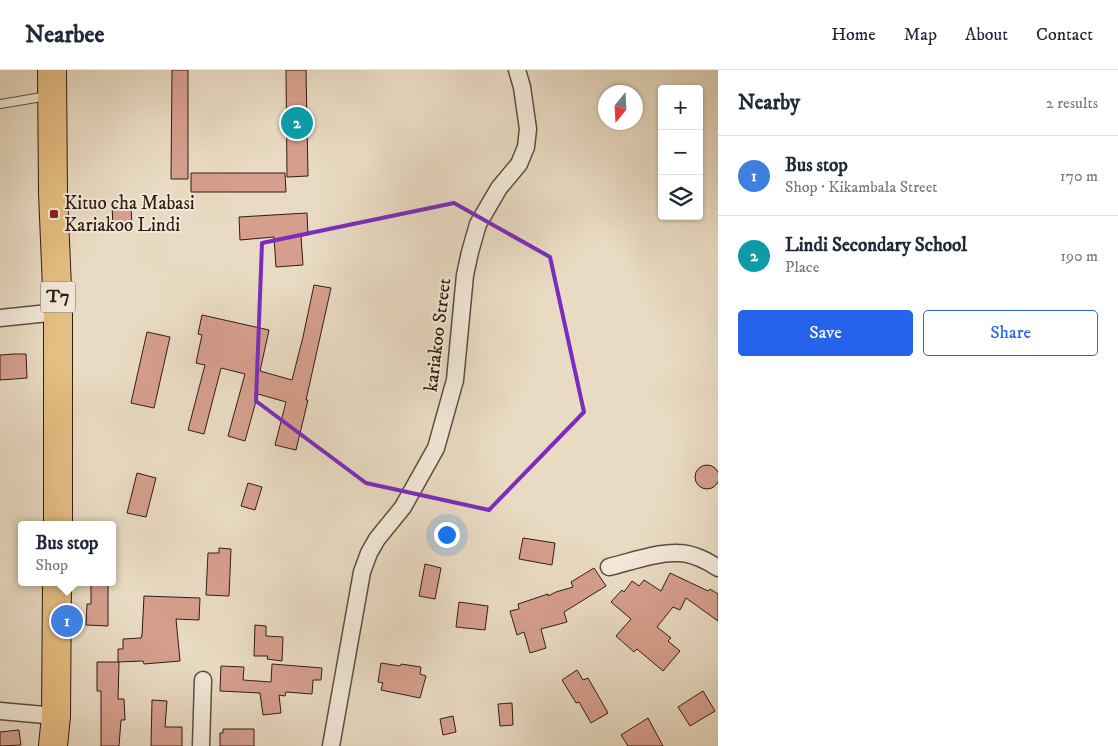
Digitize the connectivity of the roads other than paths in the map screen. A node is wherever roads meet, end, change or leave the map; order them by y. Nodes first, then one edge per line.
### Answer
1 (517, 70) edge
2 (52, 83) edge
3 (0, 104) edge
4 (58, 312) junction
5 (0, 318) edge
6 (58, 521) edge
7 (609, 567) dead end
8 (718, 568) edge
9 (57, 586) edge
10 (203, 680) dead end
11 (0, 711) edge
12 (56, 716) junction
13 (53, 746) edge
14 (201, 746) edge
15 (331, 746) edge

1 - 15 street, kariakoo Street
2 - 3 lane
2 - 4 highway, T7
4 - 5 street
4 - 6 highway, T7
7 - 8 street
9 - 12 highway
10 - 14 street
11 - 12 street
12 - 13 highway

